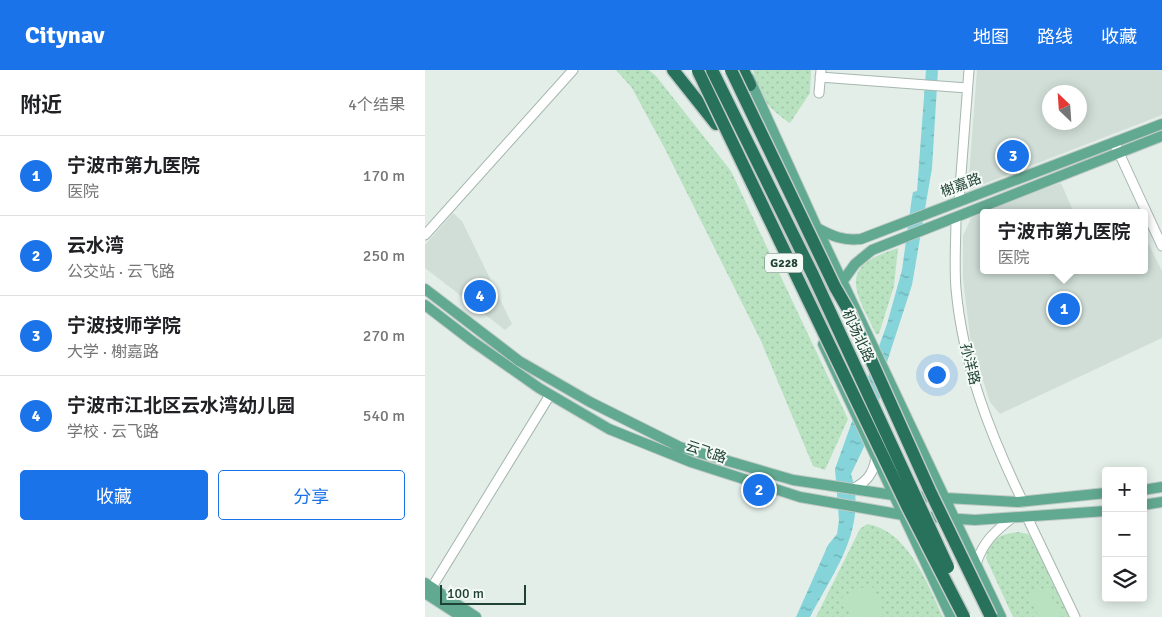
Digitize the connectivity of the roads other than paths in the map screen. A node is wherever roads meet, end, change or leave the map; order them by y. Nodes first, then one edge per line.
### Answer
1 (573, 70) edge
2 (667, 70) edge
3 (673, 70) edge
4 (684, 70) edge
5 (697, 70) edge
6 (712, 70) edge
7 (725, 70) edge
8 (731, 70) edge
9 (743, 70) edge
10 (747, 70) edge
11 (969, 70) edge
12 (821, 73) edge
13 (750, 85) junction
14 (967, 88) junction
15 (819, 93) dead end
16 (691, 95) junction
17 (716, 124) junction
18 (1162, 124) edge
19 (1162, 136) edge
20 (1114, 142) junction
21 (1119, 153) junction
22 (959, 201) junction
23 (1145, 209) edge
24 (1148, 216) edge
25 (956, 217) junction
26 (817, 228) junction
27 (425, 235) edge
28 (1162, 246) edge
29 (842, 282) junction
30 (425, 289) edge
31 (425, 304) edge
32 (550, 394) junction
33 (876, 458) junction
34 (1162, 487) edge
35 (852, 489) junction
36 (1147, 489) edge
37 (1102, 493) edge
38 (893, 495) junction
39 (945, 499) junction
40 (1023, 502) junction
41 (1162, 502) edge
42 (1147, 504) edge
43 (1102, 510) edge
44 (903, 515) junction
45 (1027, 517) junction
46 (1012, 518) junction
47 (955, 519) junction
48 (976, 564) junction
49 (428, 590) edge
50 (462, 617) edge
51 (476, 617) edge
52 (951, 617) edge
53 (964, 617) edge
54 (971, 617) edge
55 (981, 617) edge
56 (991, 617) edge
57 (1001, 617) edge
58 (1075, 617) edge

1 - 27 street
2 - 16 highway, G228
3 - 16 highway, G228
4 - 17 highway
5 - 53 highway, bridge
6 - 54 highway, 机场北路, bridge
7 - 55 highway, 机场北路
8 - 56 highway, bridge
9 - 13 highway
10 - 13 main road, 机场北路
11 - 14 street
12 - 14 street
12 - 15 street
13 - 26 main road, 机场北路
14 - 22 street
16 - 17 highway, G228
17 - 33 main road, G228
18 - 20 main road, 榭嘉路
19 - 21 main road, 榭嘉路
20 - 21 street
20 - 22 main road, 榭嘉路
21 - 23 street
21 - 25 main road, 榭嘉路
22 - 26 main road, 榭嘉路
24 - 28 street
25 - 29 main road, 榭嘉路
25 - 40 street, 孙洋路
26 - 29 main road, 机场北路
29 - 39 main road, 机场北路
30 - 35 main road, 云飞路
31 - 32 main road, 云飞路
32 - 44 main road, 云飞路
32 - 49 street
33 - 35 street
33 - 38 main road, G228
34 - 36 main road
35 - 38 main road, 云飞路
37 - 40 main road, 云飞路
38 - 39 main road, 云飞路
38 - 44 main road, G228
39 - 40 main road, 云飞路
39 - 47 main road, 机场北路
41 - 42 main road
43 - 45 main road, 云飞路
44 - 47 main road, 云飞路
44 - 52 main road, G228
45 - 46 main road, 云飞路
45 - 58 street
46 - 47 main road, 云飞路
46 - 48 street
47 - 48 main road, 机场北路
48 - 57 main road, 机场北路
49 - 50 main road
49 - 51 main road

